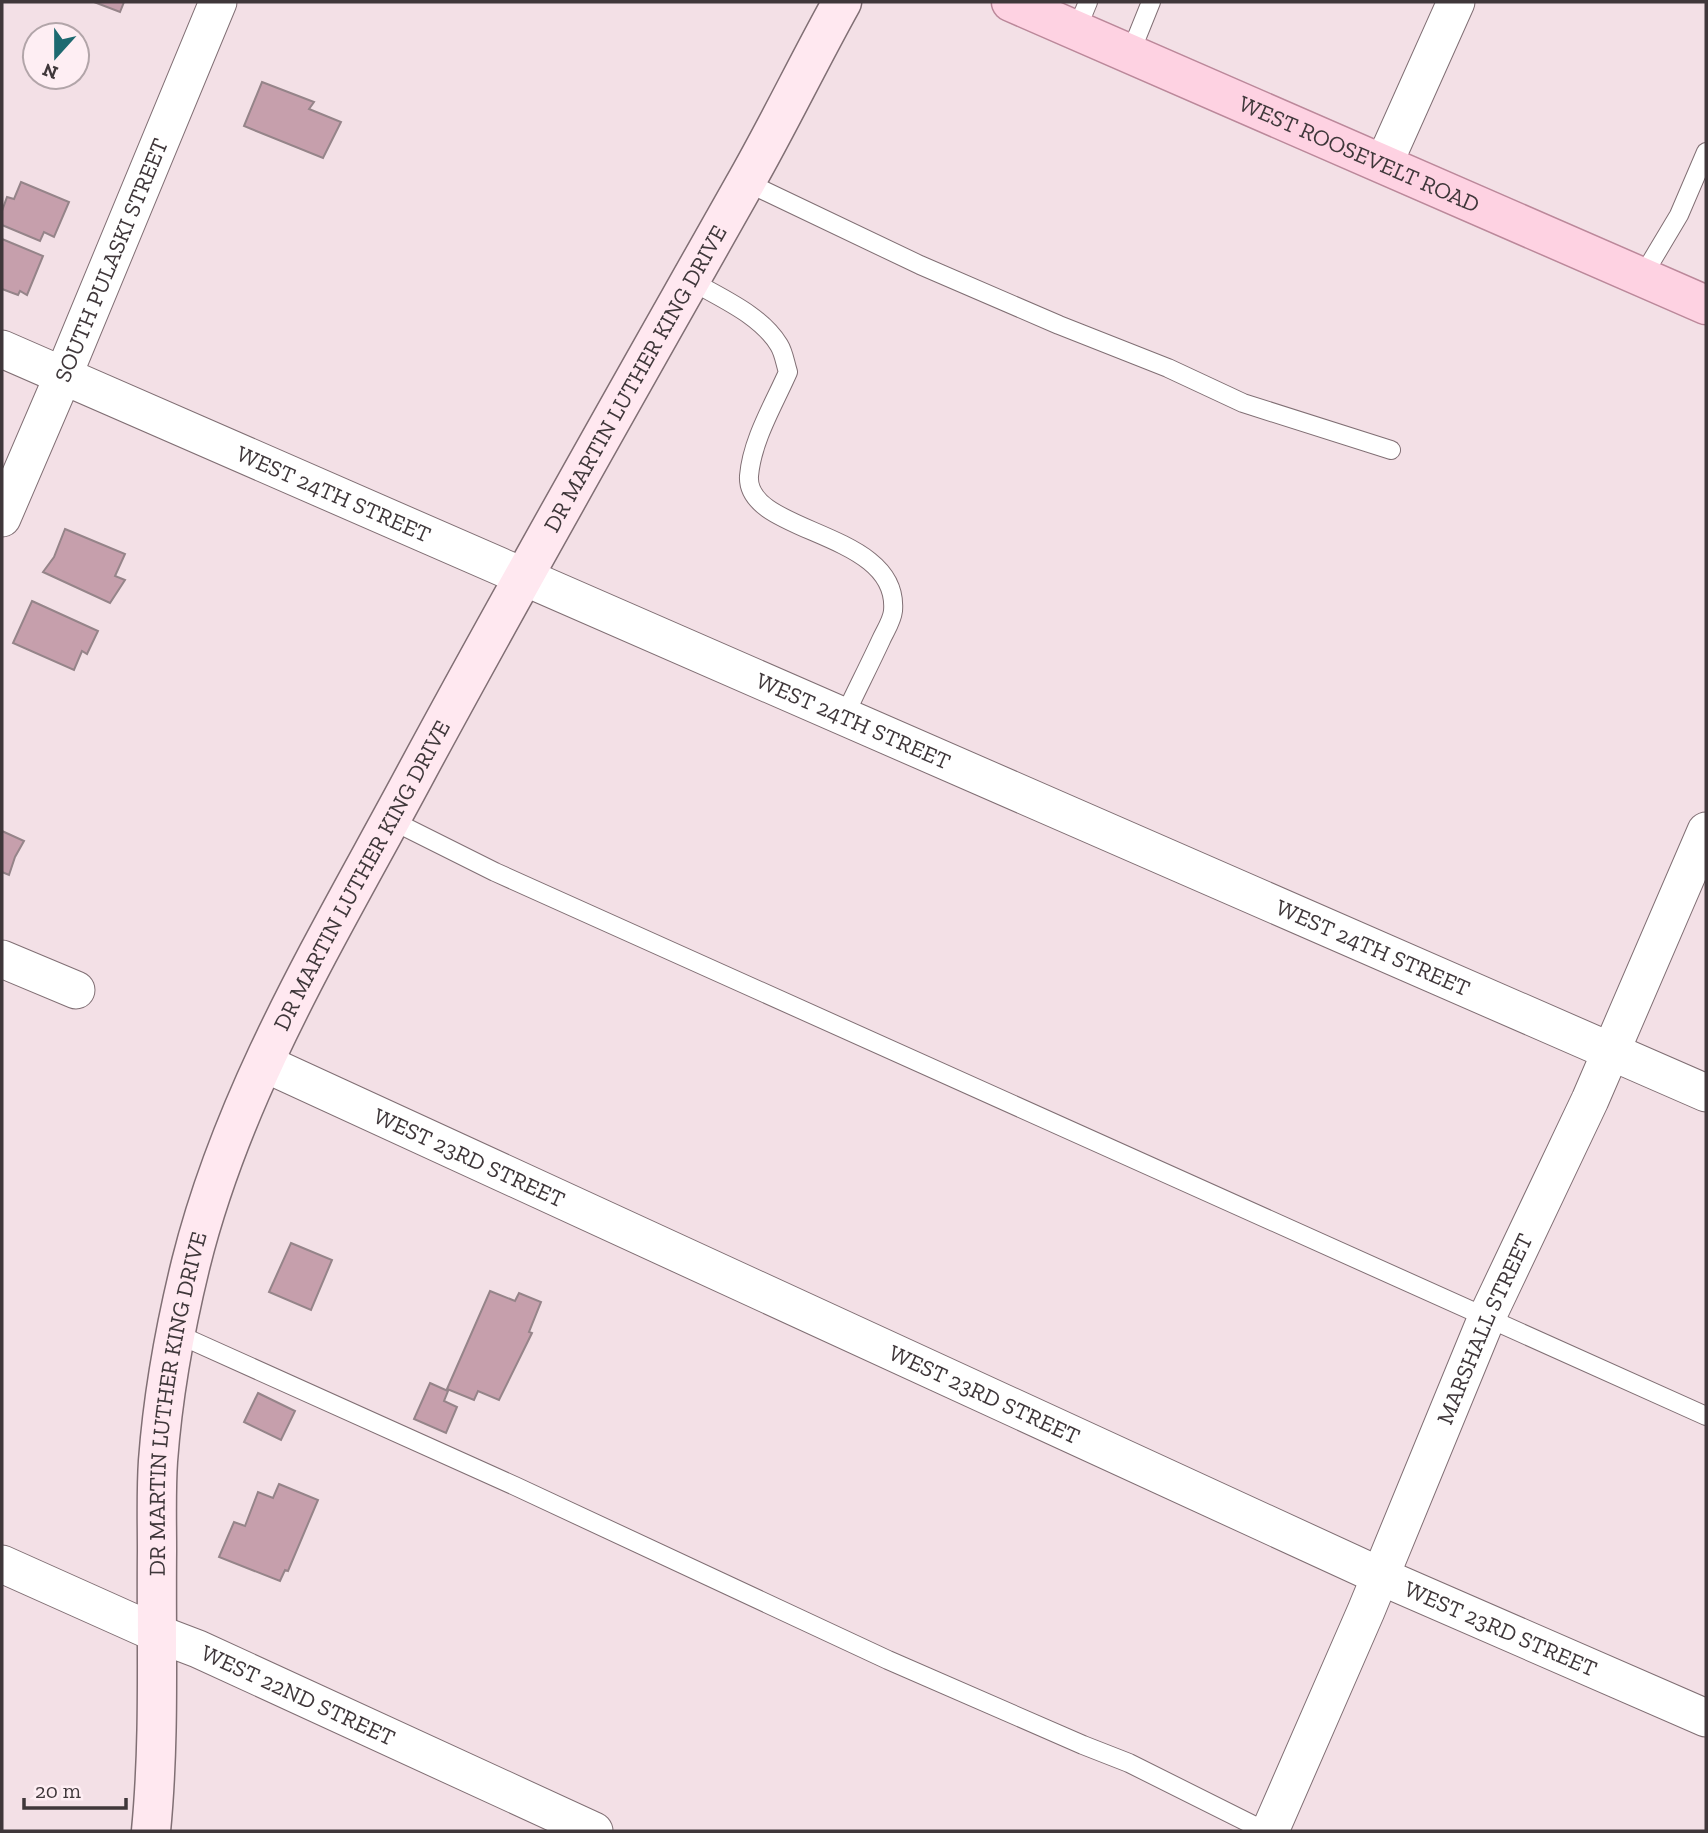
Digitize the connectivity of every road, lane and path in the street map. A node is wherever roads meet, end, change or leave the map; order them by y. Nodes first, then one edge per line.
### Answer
1 (218, 2) edge
2 (842, 2) edge
3 (1011, 2) edge
4 (1151, 2) edge
5 (1456, 2) edge
6 (1082, 16) edge
7 (1130, 54) junction
8 (1706, 152) edge
9 (1384, 163) junction
10 (746, 182) junction
11 (1642, 277) junction
12 (690, 280) junction
13 (1706, 305) edge
14 (2, 349) edge
15 (63, 376) junction
16 (1391, 450) dead end
17 (2, 518) edge
18 (522, 576) junction
19 (844, 717) junction
20 (391, 820) junction
21 (1706, 831) edge
22 (2, 959) edge
23 (76, 990) dead end
24 (1611, 1051) junction
25 (264, 1063) junction
26 (1706, 1093) edge
27 (1487, 1317) junction
28 (176, 1333) junction
29 (1706, 1416) edge
30 (2, 1564) edge
31 (1380, 1576) junction
32 (156, 1633) junction
33 (1706, 1718) edge
34 (151, 1831) edge
35 (594, 1831) edge
36 (1268, 1831) edge

1 - 15 street, SOUTH PULASKI STREET
2 - 10 main road, DR MARTIN LUTHER KING DRIVE
3 - 6 main road, WEST ROOSEVELT ROAD
4 - 7 lane
5 - 9 street
6 - 7 main road, WEST ROOSEVELT ROAD
7 - 9 main road, WEST ROOSEVELT ROAD
8 - 11 lane
9 - 11 main road, WEST ROOSEVELT ROAD
10 - 12 main road, DR MARTIN LUTHER KING DRIVE
10 - 16 lane
11 - 13 main road, WEST ROOSEVELT ROAD
12 - 18 main road, DR MARTIN LUTHER KING DRIVE
12 - 19 lane
14 - 15 street, WEST 24TH STREET
15 - 17 street, SOUTH PULASKI STREET
15 - 18 street, WEST 24TH STREET
18 - 19 street, WEST 24TH STREET
18 - 20 main road, DR MARTIN LUTHER KING DRIVE
19 - 24 street, WEST 24TH STREET
20 - 25 main road, DR MARTIN LUTHER KING DRIVE
20 - 27 lane
21 - 24 street, MARSHALL STREET
22 - 23 street
24 - 26 street, WEST 24TH STREET
24 - 27 street, MARSHALL STREET
25 - 28 main road, DR MARTIN LUTHER KING DRIVE
25 - 31 street, WEST 23RD STREET
27 - 29 lane
27 - 31 street, MARSHALL STREET
28 - 32 main road, DR MARTIN LUTHER KING DRIVE
28 - 36 lane
30 - 32 street, WEST 22ND STREET
31 - 33 street, WEST 23RD STREET
31 - 36 street, MARSHALL STREET
32 - 34 main road, DR MARTIN LUTHER KING DRIVE
32 - 35 street, WEST 22ND STREET

